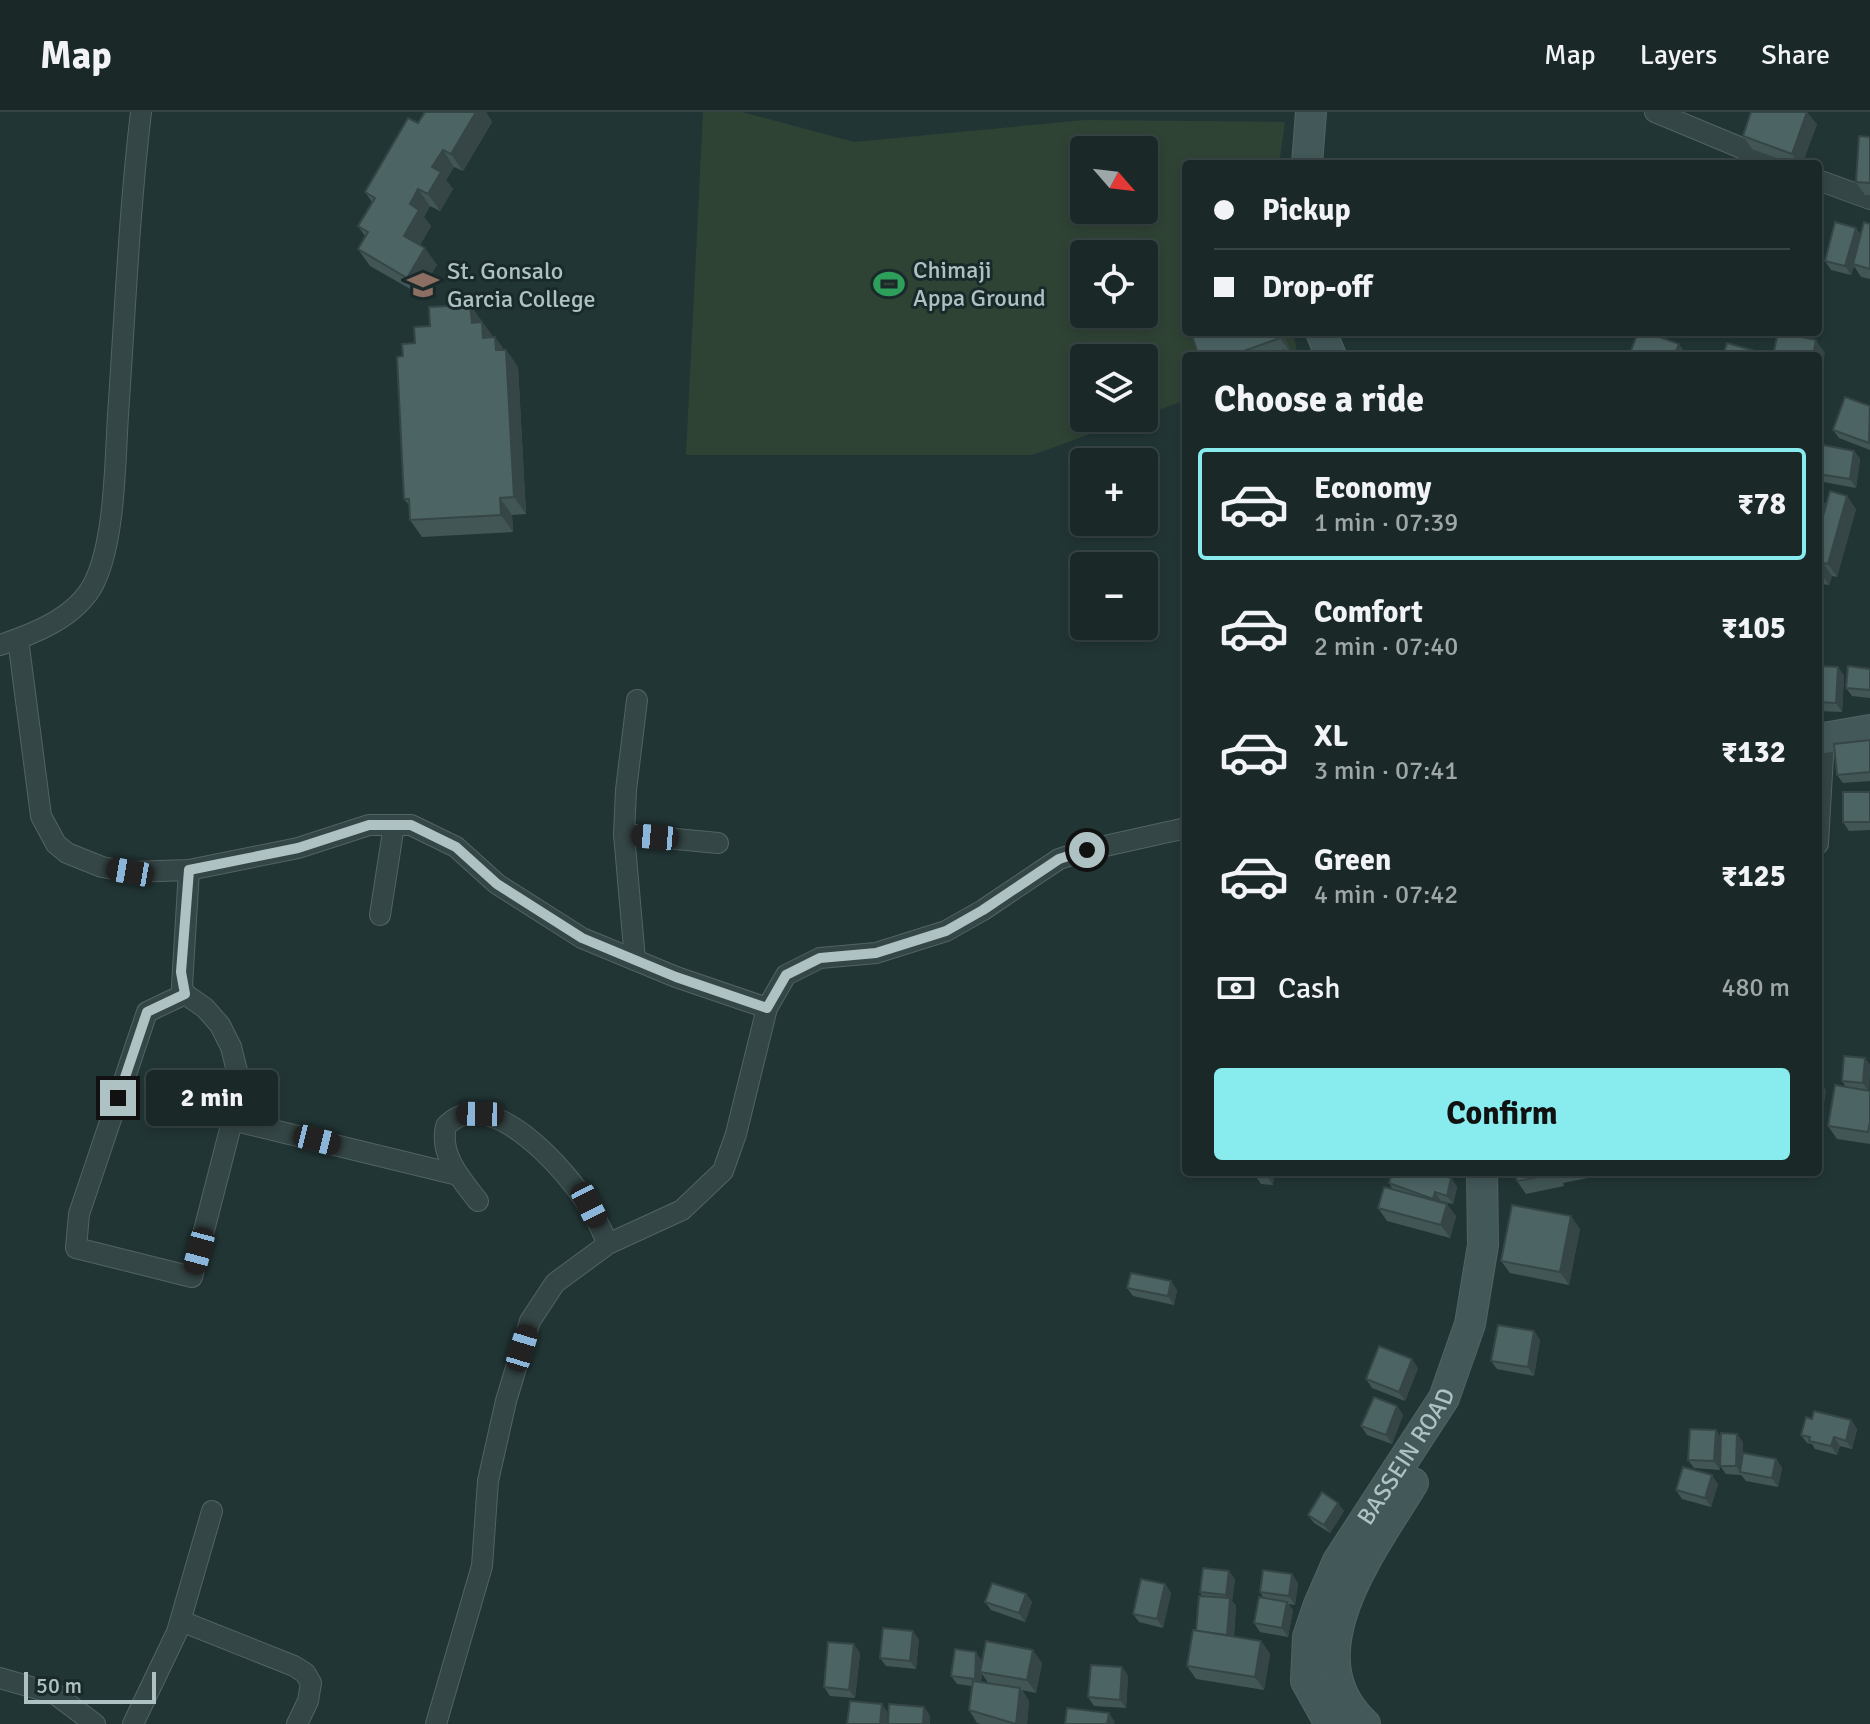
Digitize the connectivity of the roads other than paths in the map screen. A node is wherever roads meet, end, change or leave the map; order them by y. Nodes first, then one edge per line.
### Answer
1 (141, 112) edge
2 (1311, 112) edge
3 (1321, 112) edge
4 (1655, 112) edge
5 (1307, 160) edge
6 (1317, 160) edge
7 (1770, 160) edge
8 (1822, 181) edge
9 (1870, 199) edge
10 (9, 642) edge
11 (637, 700) dead end
12 (1870, 730) edge
13 (1822, 739) edge
14 (394, 825) junction
15 (1182, 829) edge
16 (624, 834) junction
17 (718, 843) dead end
18 (189, 870) junction
19 (380, 915) dead end
20 (635, 960) junction
21 (185, 994) junction
22 (767, 1008) junction
23 (232, 1120) junction
24 (458, 1175) junction
25 (1482, 1176) edge
26 (1498, 1176) edge
27 (478, 1201) dead end
28 (608, 1244) junction
29 (212, 1511) dead end
30 (181, 1621) junction
31 (0, 1678) edge
32 (1344, 1720) edge
33 (95, 1724) edge
34 (133, 1724) edge
35 (297, 1724) edge
36 (436, 1724) edge

1 - 10 street
2 - 5 main road
3 - 6 main road
4 - 7 street
8 - 9 street
10 - 18 street
11 - 16 street
12 - 13 main road
14 - 18 street
14 - 19 street
14 - 20 street
15 - 22 street
16 - 17 street
16 - 20 street
18 - 21 street
20 - 22 street
21 - 23 street
21 - 23 street
22 - 28 street
23 - 24 street
24 - 27 street
24 - 28 street
25 - 32 main road, BASSEIN ROAD
26 - 32 main road, BASSEIN ROAD
28 - 36 street
29 - 30 street
30 - 34 street
30 - 35 street
31 - 33 street

